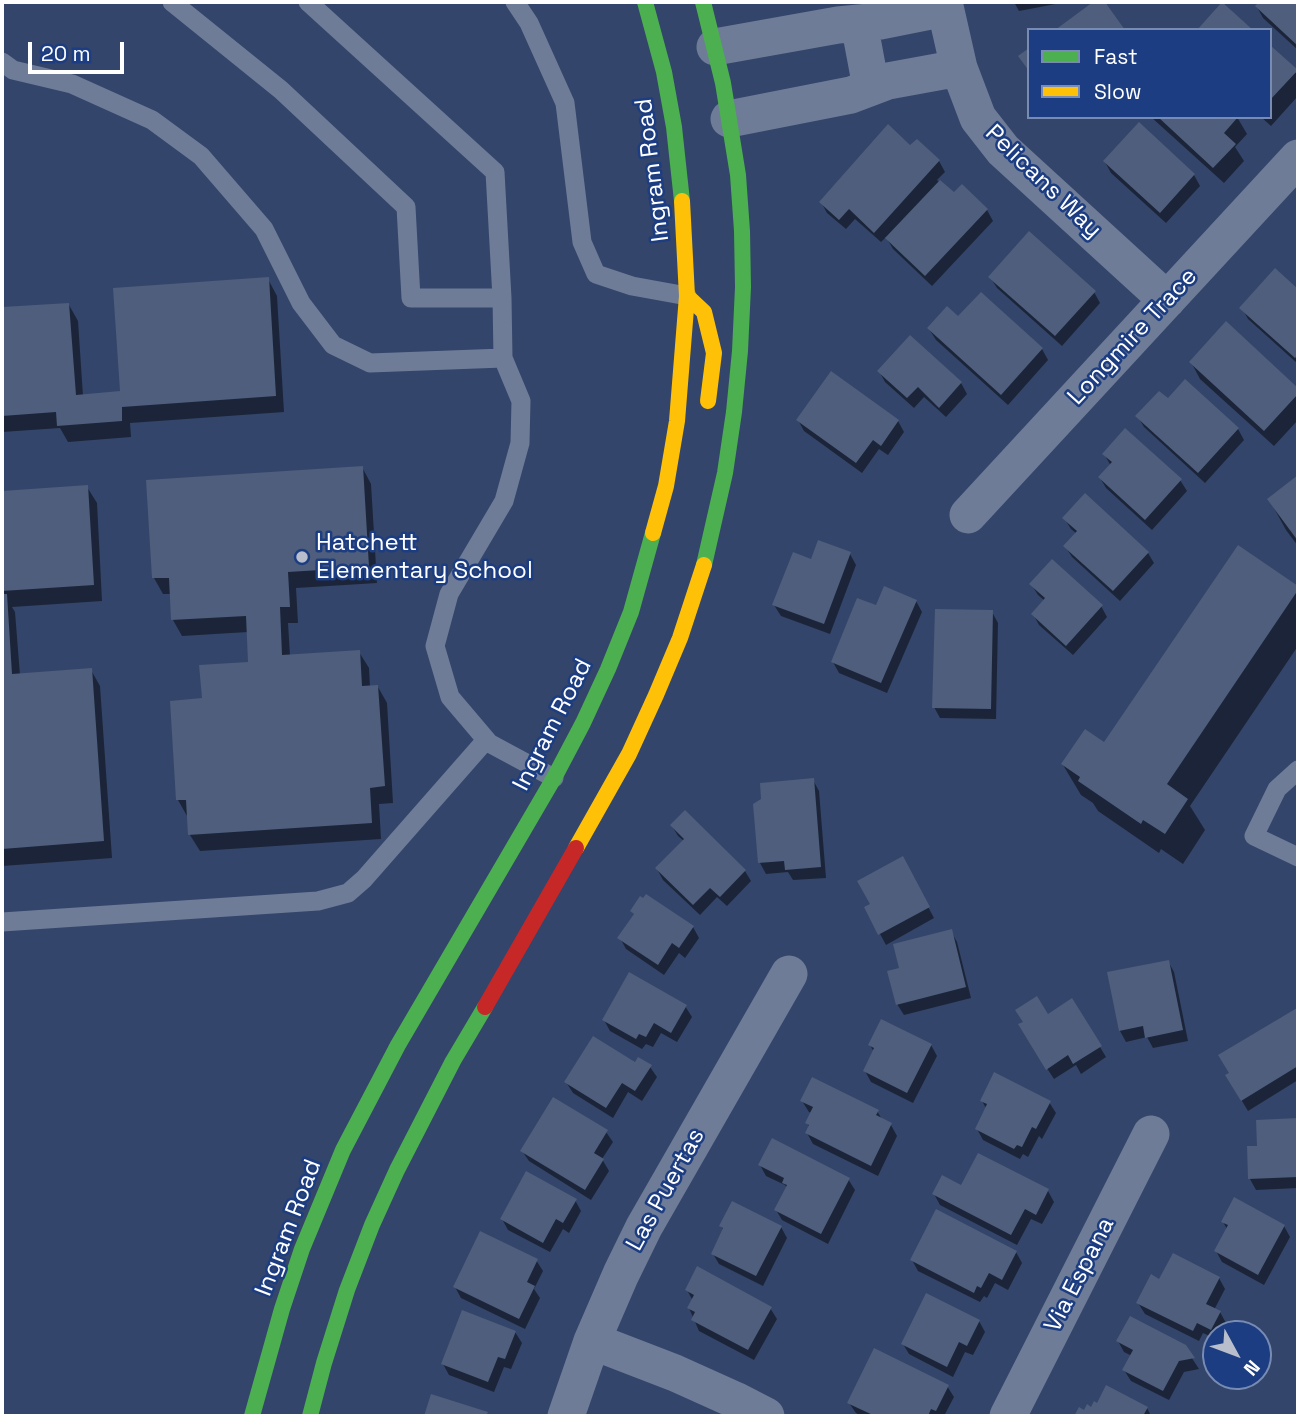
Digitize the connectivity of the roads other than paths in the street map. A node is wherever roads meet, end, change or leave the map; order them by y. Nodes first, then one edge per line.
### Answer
1 (172, 2) edge
2 (308, 2) edge
3 (515, 2) edge
4 (645, 2) edge
5 (703, 2) edge
6 (944, 5) edge
7 (859, 23) junction
8 (715, 47) junction
9 (2, 62) edge
10 (959, 68) junction
11 (872, 87) junction
12 (729, 119) junction
13 (1298, 158) edge
14 (687, 296) junction
15 (502, 298) junction
16 (1167, 300) junction
17 (503, 358) junction
18 (706, 420) dead end
19 (968, 515) dead end
20 (677, 604) dead end
21 (680, 638) junction
22 (486, 740) junction
23 (1298, 770) edge
24 (560, 781) junction
25 (1298, 856) edge
26 (2, 922) edge
27 (789, 974) dead end
28 (1151, 1134) dead end
29 (592, 1341) junction
30 (252, 1416) edge
31 (310, 1416) edge
32 (566, 1416) edge
33 (766, 1416) edge
34 (1008, 1416) edge

1 - 15 lane
2 - 15 lane
3 - 14 lane
4 - 14 main road, Ingram Road
5 - 8 main road
6 - 7 street
6 - 10 street, Pelicans Way
7 - 8 street
7 - 11 street
8 - 12 main road
9 - 17 lane
10 - 11 street
10 - 16 street, Pelicans Way
11 - 12 street
12 - 21 main road
13 - 16 street, Longmire Trace
14 - 18 main road
14 - 24 main road, Ingram Road
15 - 17 lane
16 - 19 street, Longmire Trace
17 - 22 lane
20 - 21 main road
21 - 31 main road
22 - 24 lane
22 - 26 lane
23 - 25 lane
24 - 30 main road, Ingram Road
27 - 29 street, Las Puertas
28 - 34 street, Via Espana
29 - 32 street, Las Puertas
29 - 33 street

